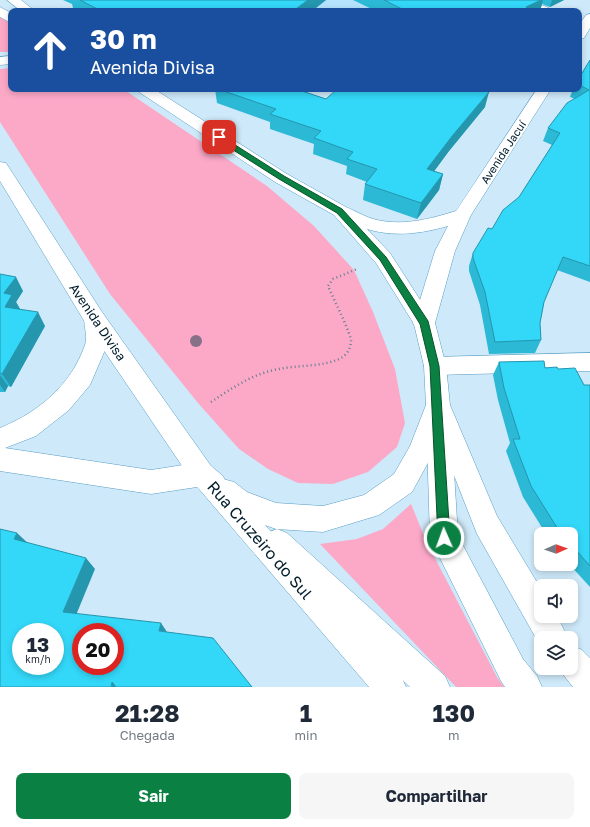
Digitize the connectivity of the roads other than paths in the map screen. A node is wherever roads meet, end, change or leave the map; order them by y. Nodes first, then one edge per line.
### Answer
1 (13, 0) edge
2 (519, 0) edge
3 (25, 8) edge
4 (538, 8) edge
5 (149, 92) edge
6 (542, 92) edge
7 (0, 167) edge
8 (340, 211) junction
9 (462, 215) junction
10 (94, 318) junction
11 (424, 323) junction
12 (590, 362) edge
13 (435, 366) junction
14 (438, 405) junction
15 (0, 439) edge
16 (0, 459) edge
17 (202, 474) junction
18 (549, 631) edge
19 (578, 669) edge
20 (590, 682) edge
21 (390, 687) edge
22 (434, 687) edge
23 (526, 687) edge

1 - 3 main road
2 - 4 main road
5 - 8 main road
6 - 9 main road, Avenida Jacuí
7 - 10 main road, Avenida Divisa
8 - 9 main road
8 - 11 main road
9 - 11 main road, Avenida Jacuí
10 - 15 main road
10 - 17 main road, Avenida Divisa
11 - 13 main road
12 - 13 main road
13 - 14 main road
14 - 17 main road
14 - 18 main road
14 - 23 main road
16 - 17 main road, Rua Cruzeiro do Sul
17 - 21 main road, Rua Cruzeiro do Sul
17 - 22 main road
19 - 20 main road

